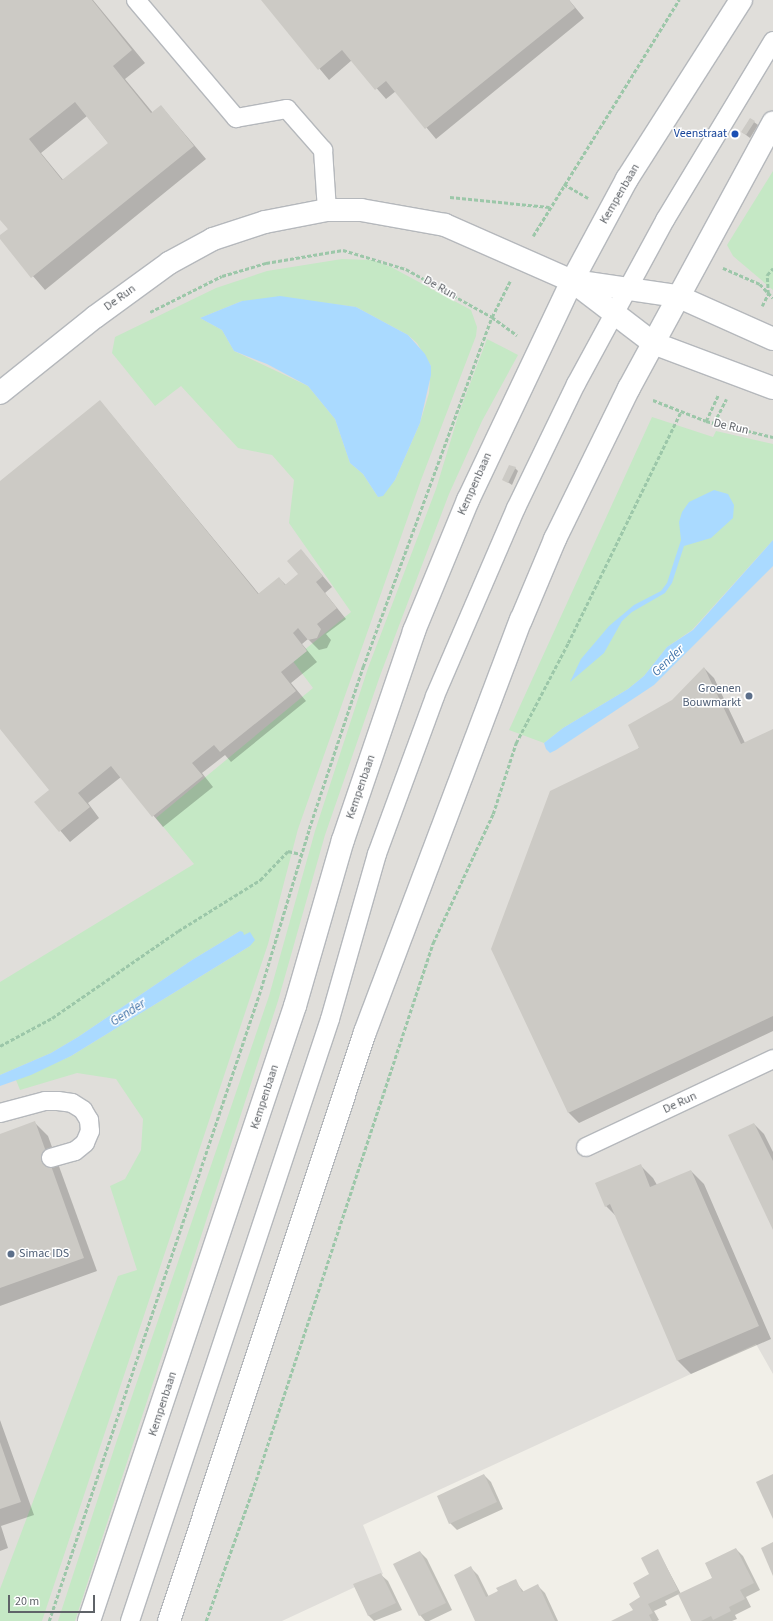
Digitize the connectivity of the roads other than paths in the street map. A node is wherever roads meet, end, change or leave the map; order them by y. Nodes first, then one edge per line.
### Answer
1 (136, 0) edge
2 (741, 0) edge
3 (773, 41) edge
4 (773, 123) edge
5 (327, 210) junction
6 (572, 281) junction
7 (628, 288) junction
8 (677, 296) junction
9 (615, 313) junction
10 (773, 338) edge
11 (653, 343) junction
12 (773, 388) edge
13 (0, 393) edge
14 (773, 1059) edge
15 (0, 1113) edge
16 (586, 1147) dead end
17 (52, 1158) dead end
18 (89, 1621) edge
19 (130, 1621) edge
20 (169, 1621) edge

1 - 5 lane
2 - 6 main road, Kempenbaan
3 - 7 lane
4 - 8 main road
5 - 6 main road, De Run
5 - 13 main road, De Run
6 - 7 main road, De Run
6 - 9 main road, De Run
6 - 18 main road, Kempenbaan
7 - 8 main road, De Run
7 - 9 lane
8 - 10 main road, De Run
8 - 11 main road
9 - 11 main road, De Run
9 - 19 lane
11 - 12 main road, De Run
11 - 20 main road
14 - 16 lane, De Run
15 - 17 lane

